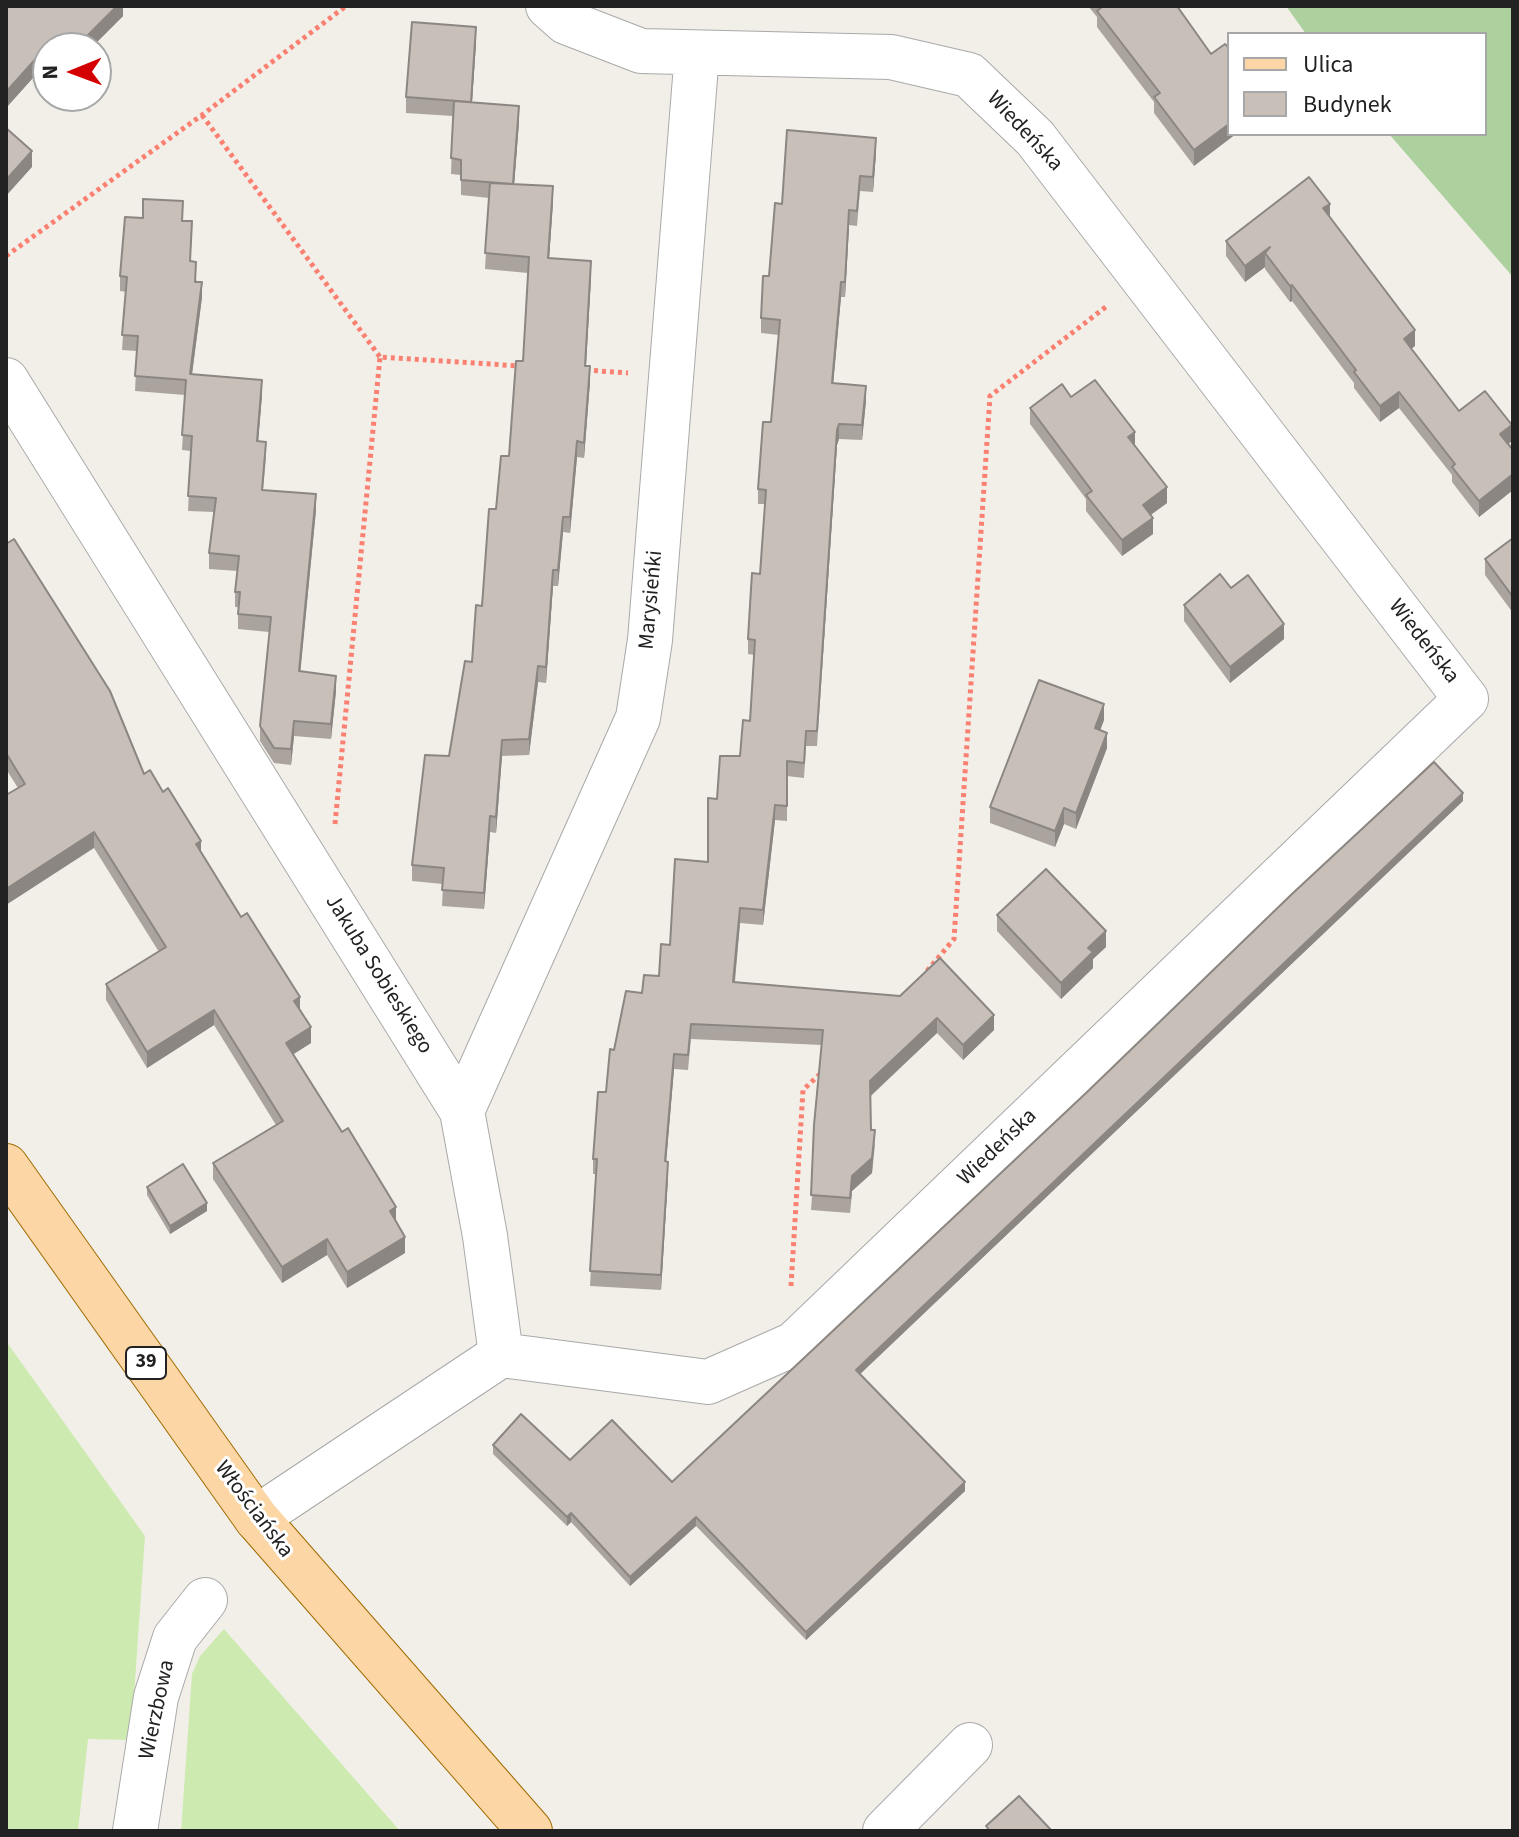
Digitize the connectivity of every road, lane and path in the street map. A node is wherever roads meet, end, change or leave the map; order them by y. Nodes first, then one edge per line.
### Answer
1 (346, 6) edge
2 (548, 6) edge
3 (697, 53) junction
4 (202, 115) junction
5 (6, 256) edge
6 (1143, 278) junction
7 (380, 357) junction
8 (533, 367) edge
9 (579, 370) edge
10 (671, 376) junction
11 (6, 380) edge
12 (329, 897) junction
13 (926, 971) edge
14 (825, 1069) edge
15 (462, 1111) junction
16 (6, 1166) edge
17 (788, 1347) junction
18 (501, 1355) junction
19 (256, 1518) junction
20 (205, 1600) dead end
21 (970, 1745) dead end
22 (135, 1831) edge
23 (530, 1831) edge
24 (885, 1831) edge

1 - 4 path
2 - 3 street, Wiedeńska
3 - 6 street, Wiedeńska
3 - 10 street, Marysieńki
4 - 5 path
4 - 7 path
6 - 13 path
6 - 17 street, Wiedeńska
7 - 8 path
7 - 12 path
9 - 10 path
10 - 15 street, Marysieńki
11 - 12 street, Jakuba Sobieskiego
12 - 15 street, Jakuba Sobieskiego
14 - 17 path
15 - 18 street, Jakuba Sobieskiego
16 - 19 main road, Włościańska / 39
17 - 18 street, Wiedeńska
18 - 19 street
19 - 23 main road, Włościańska / 39
20 - 22 street, Wierzbowa
21 - 24 street

